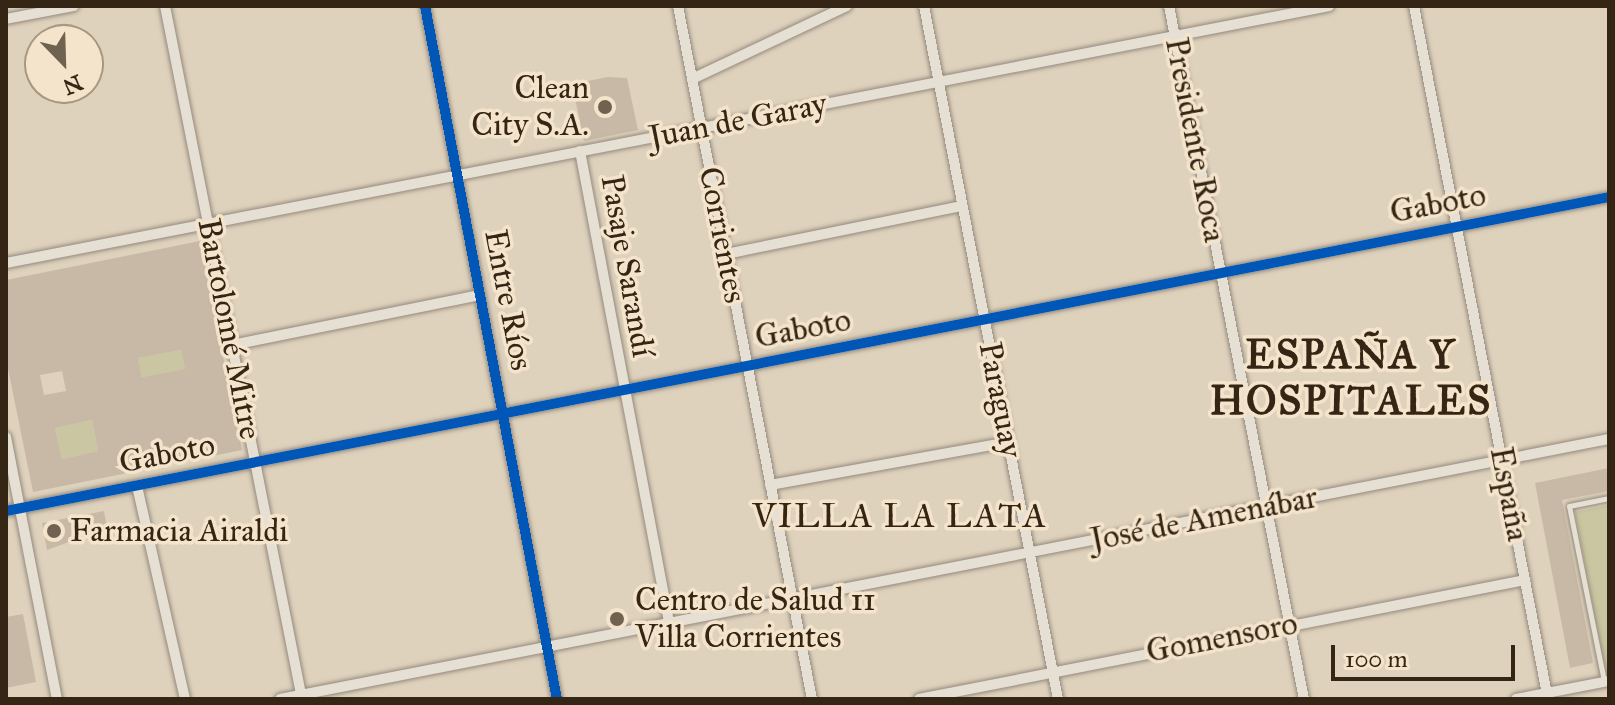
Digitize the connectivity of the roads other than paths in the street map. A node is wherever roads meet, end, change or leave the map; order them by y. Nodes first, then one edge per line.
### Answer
1 (74, 6) edge
2 (165, 6) edge
3 (425, 6) edge
4 (678, 6) edge
5 (847, 6) edge
6 (924, 6) edge
7 (1169, 6) edge
8 (1329, 6) edge
9 (1414, 6) edge
10 (6, 19) edge
11 (1175, 36) junction
12 (692, 79) junction
13 (939, 82) junction
14 (701, 128) junction
15 (580, 151) junction
16 (457, 175) junction
17 (1609, 197) edge
18 (962, 206) junction
19 (208, 223) junction
20 (1457, 227) junction
21 (726, 254) junction
22 (6, 263) edge
23 (1221, 273) junction
24 (480, 295) junction
25 (985, 320) junction
26 (232, 345) junction
27 (747, 366) junction
28 (622, 391) junction
29 (503, 414) junction
30 (6, 437) edge
31 (1609, 439) edge
32 (1008, 442) junction
33 (1502, 460) junction
34 (256, 462) junction
35 (770, 485) junction
36 (137, 486) junction
37 (1609, 498) edge
38 (1266, 507) junction
39 (20, 508) junction
40 (6, 511) edge
41 (1030, 553) junction
42 (1525, 580) junction
43 (792, 600) junction
44 (669, 624) junction
45 (1290, 625) junction
46 (546, 649) junction
47 (1053, 672) junction
48 (1606, 681) edge
49 (1548, 696) edge
50 (302, 697) edge
51 (57, 699) edge
52 (185, 699) edge
53 (280, 699) edge
54 (557, 699) edge
55 (812, 699) edge
56 (919, 699) edge
57 (1058, 699) edge
58 (1304, 699) edge
59 (1516, 699) edge

1 - 10 street
2 - 19 street, Bartolomé Mitre
3 - 16 street, Entre Ríos
4 - 12 street, Corrientes
5 - 12 street
6 - 13 street, Paraguay
7 - 11 street, Presidente Roca
8 - 11 street, Juan de Garay
9 - 20 street, España
11 - 13 street, Juan de Garay
11 - 23 street, Presidente Roca
12 - 14 street, Corrientes
13 - 14 street, Juan de Garay
13 - 18 street, Paraguay
14 - 15 street, Juan de Garay
14 - 21 street, Corrientes
15 - 16 street, Juan de Garay
15 - 28 street, Pasaje Sarandí
16 - 19 street, Juan de Garay
16 - 24 street, Entre Ríos
17 - 20 street, Gaboto
18 - 21 street
18 - 25 street, Paraguay
19 - 22 street, Juan de Garay
19 - 26 street, Bartolomé Mitre
20 - 23 street, Gaboto
20 - 33 street, España
21 - 27 street, Corrientes
23 - 25 street, Gaboto
23 - 38 street, Presidente Roca
24 - 26 street
24 - 29 street, Entre Ríos
25 - 27 street, Gaboto
25 - 32 street, Paraguay
26 - 34 street, Bartolomé Mitre
27 - 28 street, Gaboto
27 - 35 street, Corrientes
28 - 29 street, Gaboto
28 - 44 street, Pasaje Sarandí
29 - 34 street, Gaboto
29 - 46 street, Entre Ríos
30 - 39 street
31 - 33 street, José de Amenábar
32 - 35 street
32 - 41 street, Paraguay
33 - 38 street, José de Amenábar
33 - 42 street, España
34 - 36 street, Gaboto
34 - 50 street, Bartolomé Mitre
35 - 43 street, Corrientes
36 - 39 street, Gaboto
36 - 52 street
37 - 48 lane
38 - 41 street, José de Amenábar
38 - 45 street, Presidente Roca
39 - 40 street, Gaboto
39 - 51 street
41 - 43 street, José de Amenábar
41 - 47 street, Paraguay
42 - 45 street, Gomensoro
42 - 49 street, España
43 - 44 street, José de Amenábar
43 - 55 street, Corrientes
44 - 46 street, José de Amenábar
45 - 47 street, Gomensoro
45 - 58 street, Presidente Roca
46 - 50 street, José de Amenábar
46 - 54 street, Entre Ríos
47 - 56 street, Gomensoro
47 - 57 street, Paraguay
48 - 49 street
49 - 59 street
50 - 53 street, José de Amenábar

